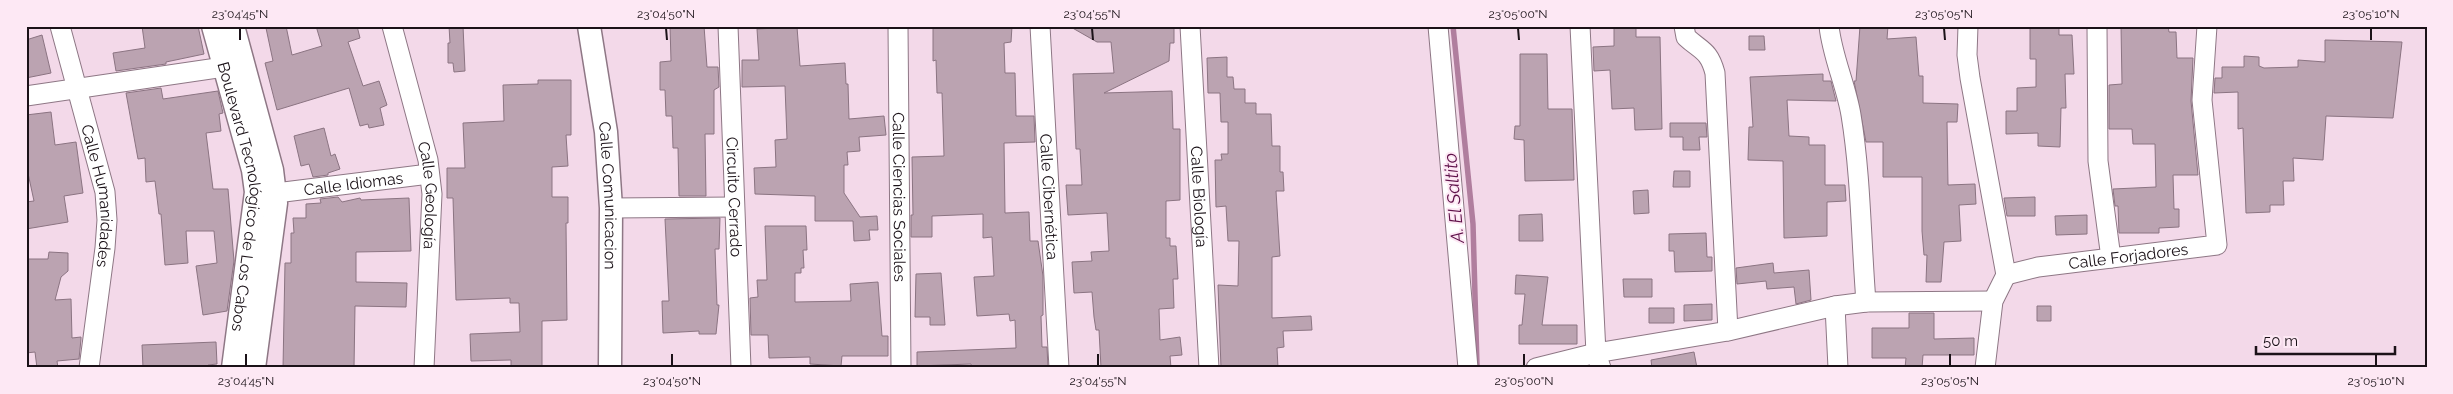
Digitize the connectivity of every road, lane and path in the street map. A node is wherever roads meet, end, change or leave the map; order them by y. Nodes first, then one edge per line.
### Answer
1 (60, 26) edge
2 (213, 26) edge
3 (234, 26) edge
4 (392, 26) edge
5 (589, 26) edge
6 (728, 26) edge
7 (898, 26) edge
8 (1040, 26) edge
9 (1190, 26) edge
10 (1438, 26) edge
11 (1580, 26) edge
12 (1684, 26) edge
13 (1829, 26) edge
14 (1968, 26) edge
15 (2097, 26) edge
16 (2206, 26) edge
17 (224, 67) junction
18 (77, 88) junction
19 (26, 96) edge
20 (429, 174) junction
21 (276, 193) junction
22 (734, 207) junction
23 (611, 208) junction
24 (2111, 258) junction
25 (2006, 275) junction
26 (1993, 301) junction
27 (1866, 302) junction
28 (1834, 306) junction
29 (1728, 331) junction
30 (1599, 360) edge
31 (89, 368) edge
32 (233, 368) edge
33 (254, 368) edge
34 (424, 368) edge
35 (610, 368) edge
36 (741, 368) edge
37 (901, 368) edge
38 (1059, 368) edge
39 (1210, 368) edge
40 (1468, 368) edge
41 (1536, 368) edge
42 (1838, 368) edge
43 (1985, 368) edge

1 - 18 street, Calle Humanidades
2 - 17 street, Boulevard Tecnológico de Los Cabos
3 - 21 street, Boulevard Tecnológico de Los Cabos
4 - 20 street, Calle Geología
5 - 23 street, Calle Comunicacion
6 - 22 street, Circuito Cerrado
7 - 37 street, Calle Ciencias Sociales
8 - 38 street, Calle Cibernética
9 - 39 street, Calle Biología
10 - 40 street
11 - 30 street
12 - 29 street
13 - 27 street
14 - 25 street
15 - 24 street
16 - 24 street, Calle Forjadores
17 - 18 street
17 - 32 street, Boulevard Tecnológico de Los Cabos
18 - 19 street
18 - 31 street, Calle Humanidades
20 - 21 street, Calle Idiomas
20 - 34 street, Calle Geología
21 - 33 street, Boulevard Tecnológico de Los Cabos
22 - 23 street
22 - 36 street, Circuito Cerrado
23 - 35 street, Calle Comunicacion
24 - 25 street, Calle Forjadores
25 - 26 street
26 - 27 street
26 - 43 street
27 - 28 street
28 - 29 street
28 - 42 street
29 - 30 street
30 - 41 street

